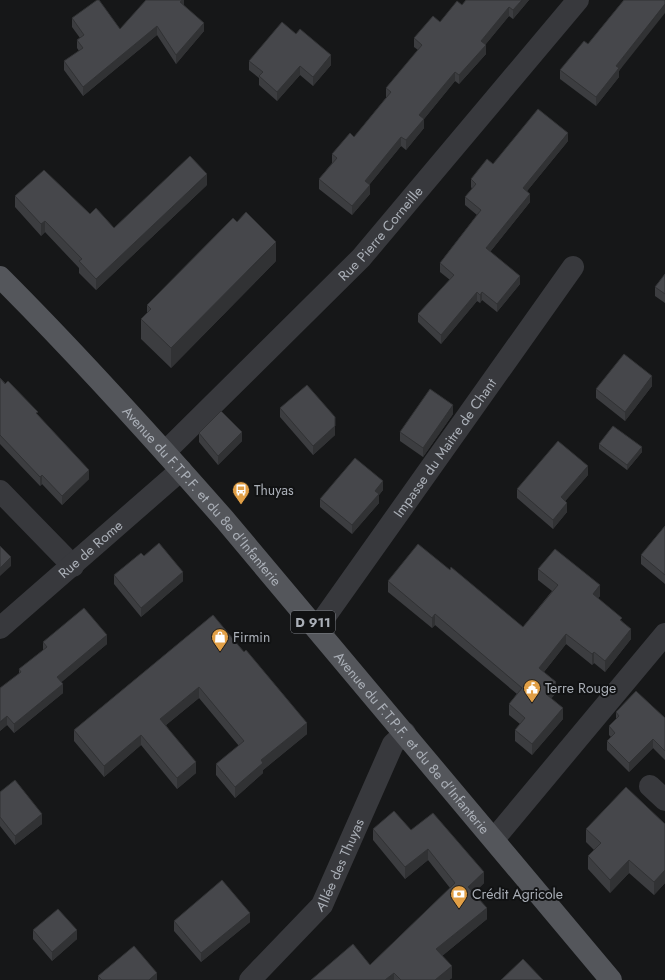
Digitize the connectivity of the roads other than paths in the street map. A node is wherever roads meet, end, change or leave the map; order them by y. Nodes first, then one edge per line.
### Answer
1 (578, 0) edge
2 (573, 267) dead end
3 (0, 277) edge
4 (165, 452) junction
5 (181, 470) junction
6 (0, 491) edge
7 (73, 566) junction
8 (0, 628) edge
9 (317, 628) junction
10 (665, 634) edge
11 (405, 733) junction
12 (494, 839) junction
13 (250, 980) edge
14 (611, 980) edge

1 - 4 street, Rue Pierre Corneille
2 - 9 street, Impasse du Maitre de Chant
3 - 4 main road, Avenue du F.T.P.F. et du 8e d'Infanterie / D 911
4 - 5 main road, Avenue du F.T.P.F. et du 8e d'Infanterie / D 911
5 - 7 street, Rue de Rome
5 - 9 main road, Avenue du F.T.P.F. et du 8e d'Infanterie / D 911
6 - 7 street
7 - 8 street, Rue de Rome
9 - 11 main road, Avenue du F.T.P.F. et du 8e d'Infanterie / D 911
10 - 12 street
11 - 12 main road, Avenue du F.T.P.F. et du 8e d'Infanterie / D 911
11 - 13 street, Allée des Thuyas
12 - 14 main road, Avenue du F.T.P.F. et du 8e d'Infanterie / D 911

